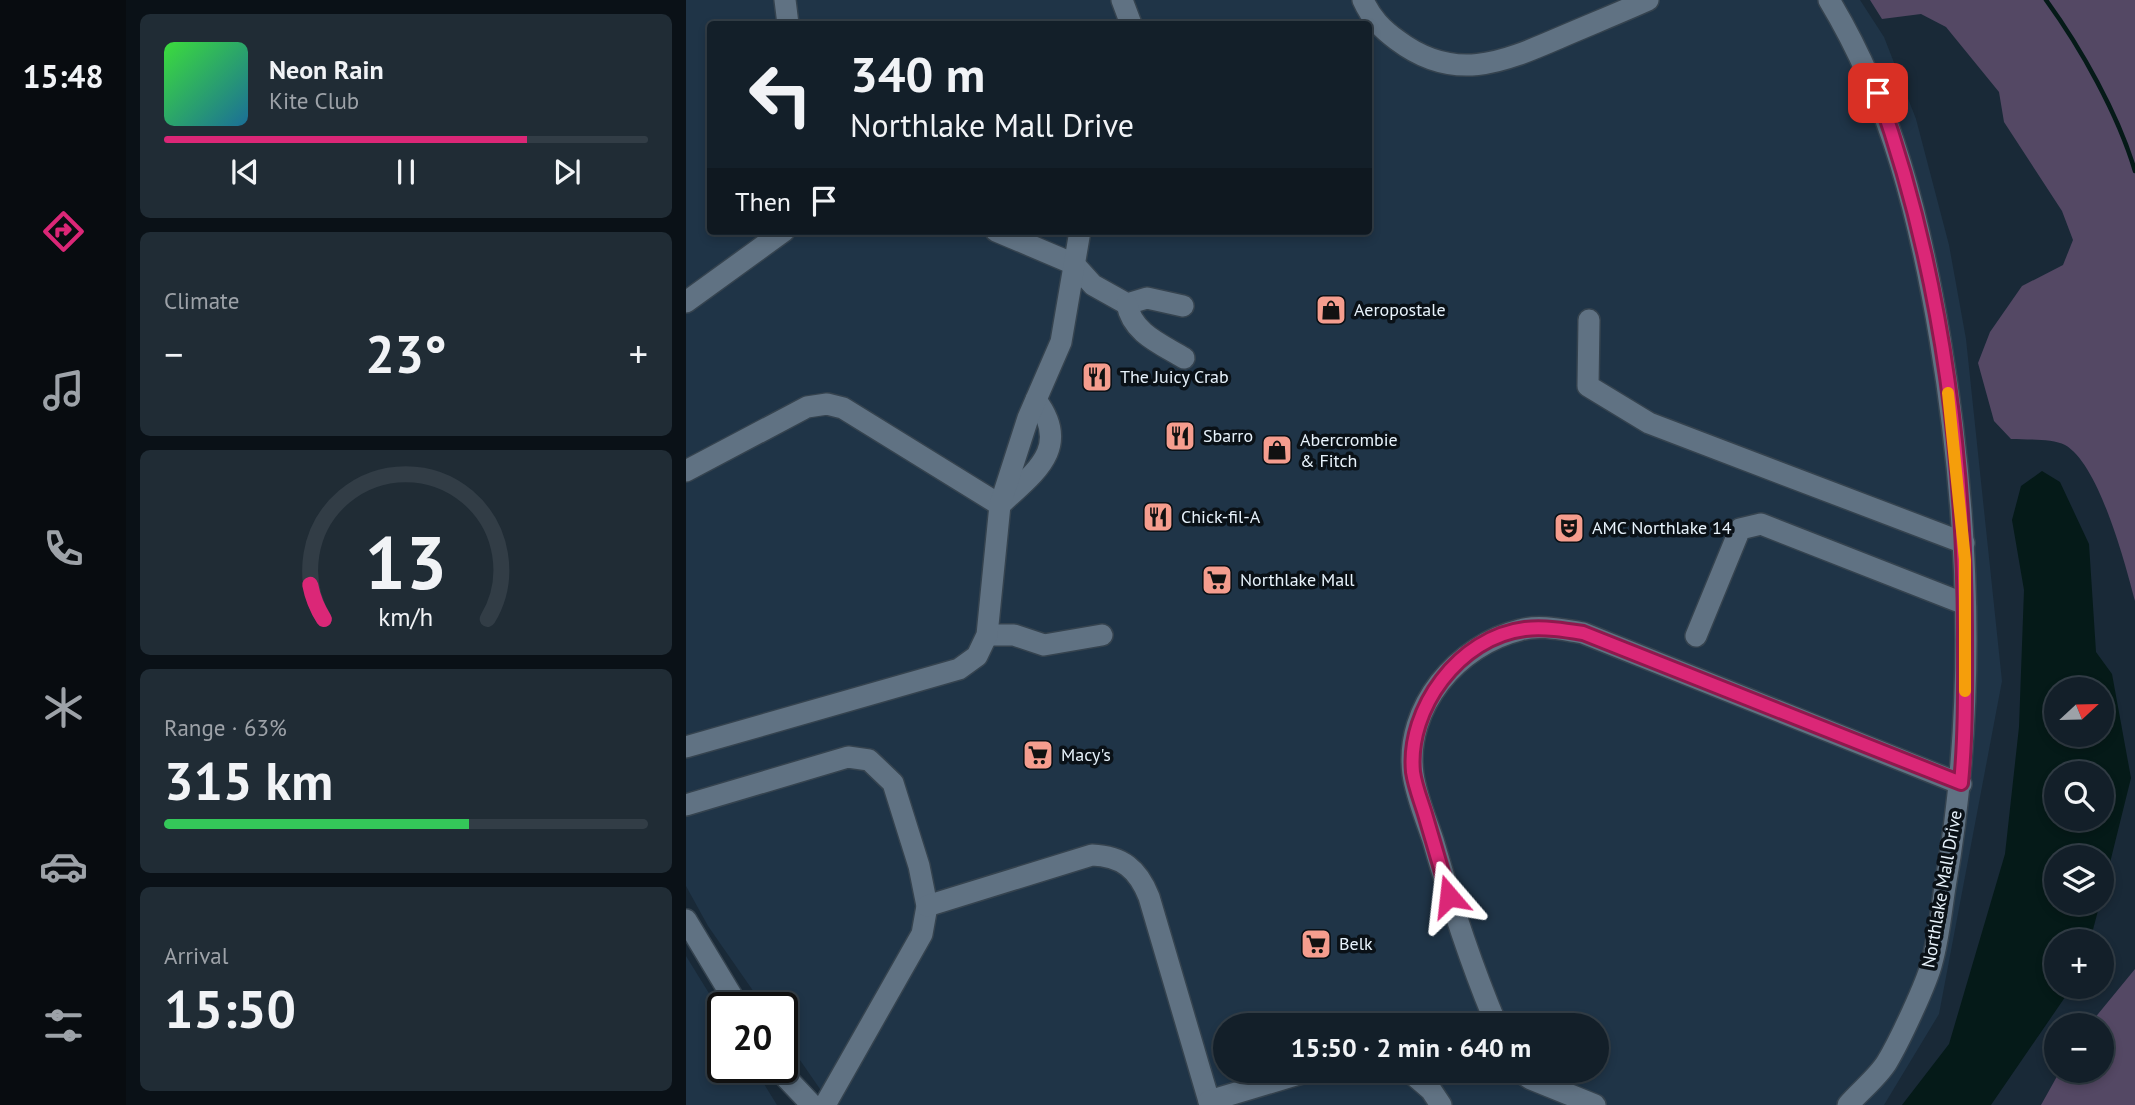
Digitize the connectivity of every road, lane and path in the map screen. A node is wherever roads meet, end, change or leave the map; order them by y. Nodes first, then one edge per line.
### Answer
1 (785, 0) edge
2 (1122, 0) edge
3 (1363, 0) edge
4 (1648, 0) edge
5 (1829, 0) edge
6 (788, 21) edge
7 (1129, 21) edge
8 (778, 235) edge
9 (1005, 235) edge
10 (1079, 235) edge
11 (1074, 264) junction
12 (686, 302) edge
13 (1127, 304) junction
14 (1183, 306) dead end
15 (1589, 320) dead end
16 (1184, 358) dead end
17 (1035, 400) junction
18 (686, 471) edge
19 (1000, 505) junction
20 (1964, 543) junction
21 (1965, 604) junction
22 (987, 635) junction
23 (1102, 635) dead end
24 (1696, 636) dead end
25 (686, 747) edge
26 (1961, 783) junction
27 (686, 805) edge
28 (927, 906) junction
29 (688, 924) edge
30 (729, 992) edge
31 (1492, 1013) edge
32 (791, 1083) edge
33 (1271, 1083) edge
34 (1422, 1083) edge
35 (1541, 1083) edge
36 (1210, 1103) edge
37 (812, 1105) edge
38 (825, 1105) edge
39 (1441, 1105) edge
40 (1595, 1105) edge
41 (1848, 1105) edge

1 - 6 street
2 - 7 street
3 - 4 street
5 - 20 street, Northlake Mall Drive
8 - 12 street
9 - 11 street
10 - 11 street
11 - 13 street
11 - 17 street
13 - 14 street
13 - 16 street
15 - 20 street
17 - 19 street
17 - 19 street
18 - 19 street
19 - 22 street
20 - 21 street, Northlake Mall Drive
21 - 24 street
21 - 26 street, Northlake Mall Drive
22 - 23 street
22 - 25 street
26 - 31 street
26 - 41 street, Northlake Mall Drive
27 - 28 street
28 - 36 street
28 - 38 street
29 - 30 street
32 - 37 street
33 - 36 street
34 - 39 street
35 - 40 street

